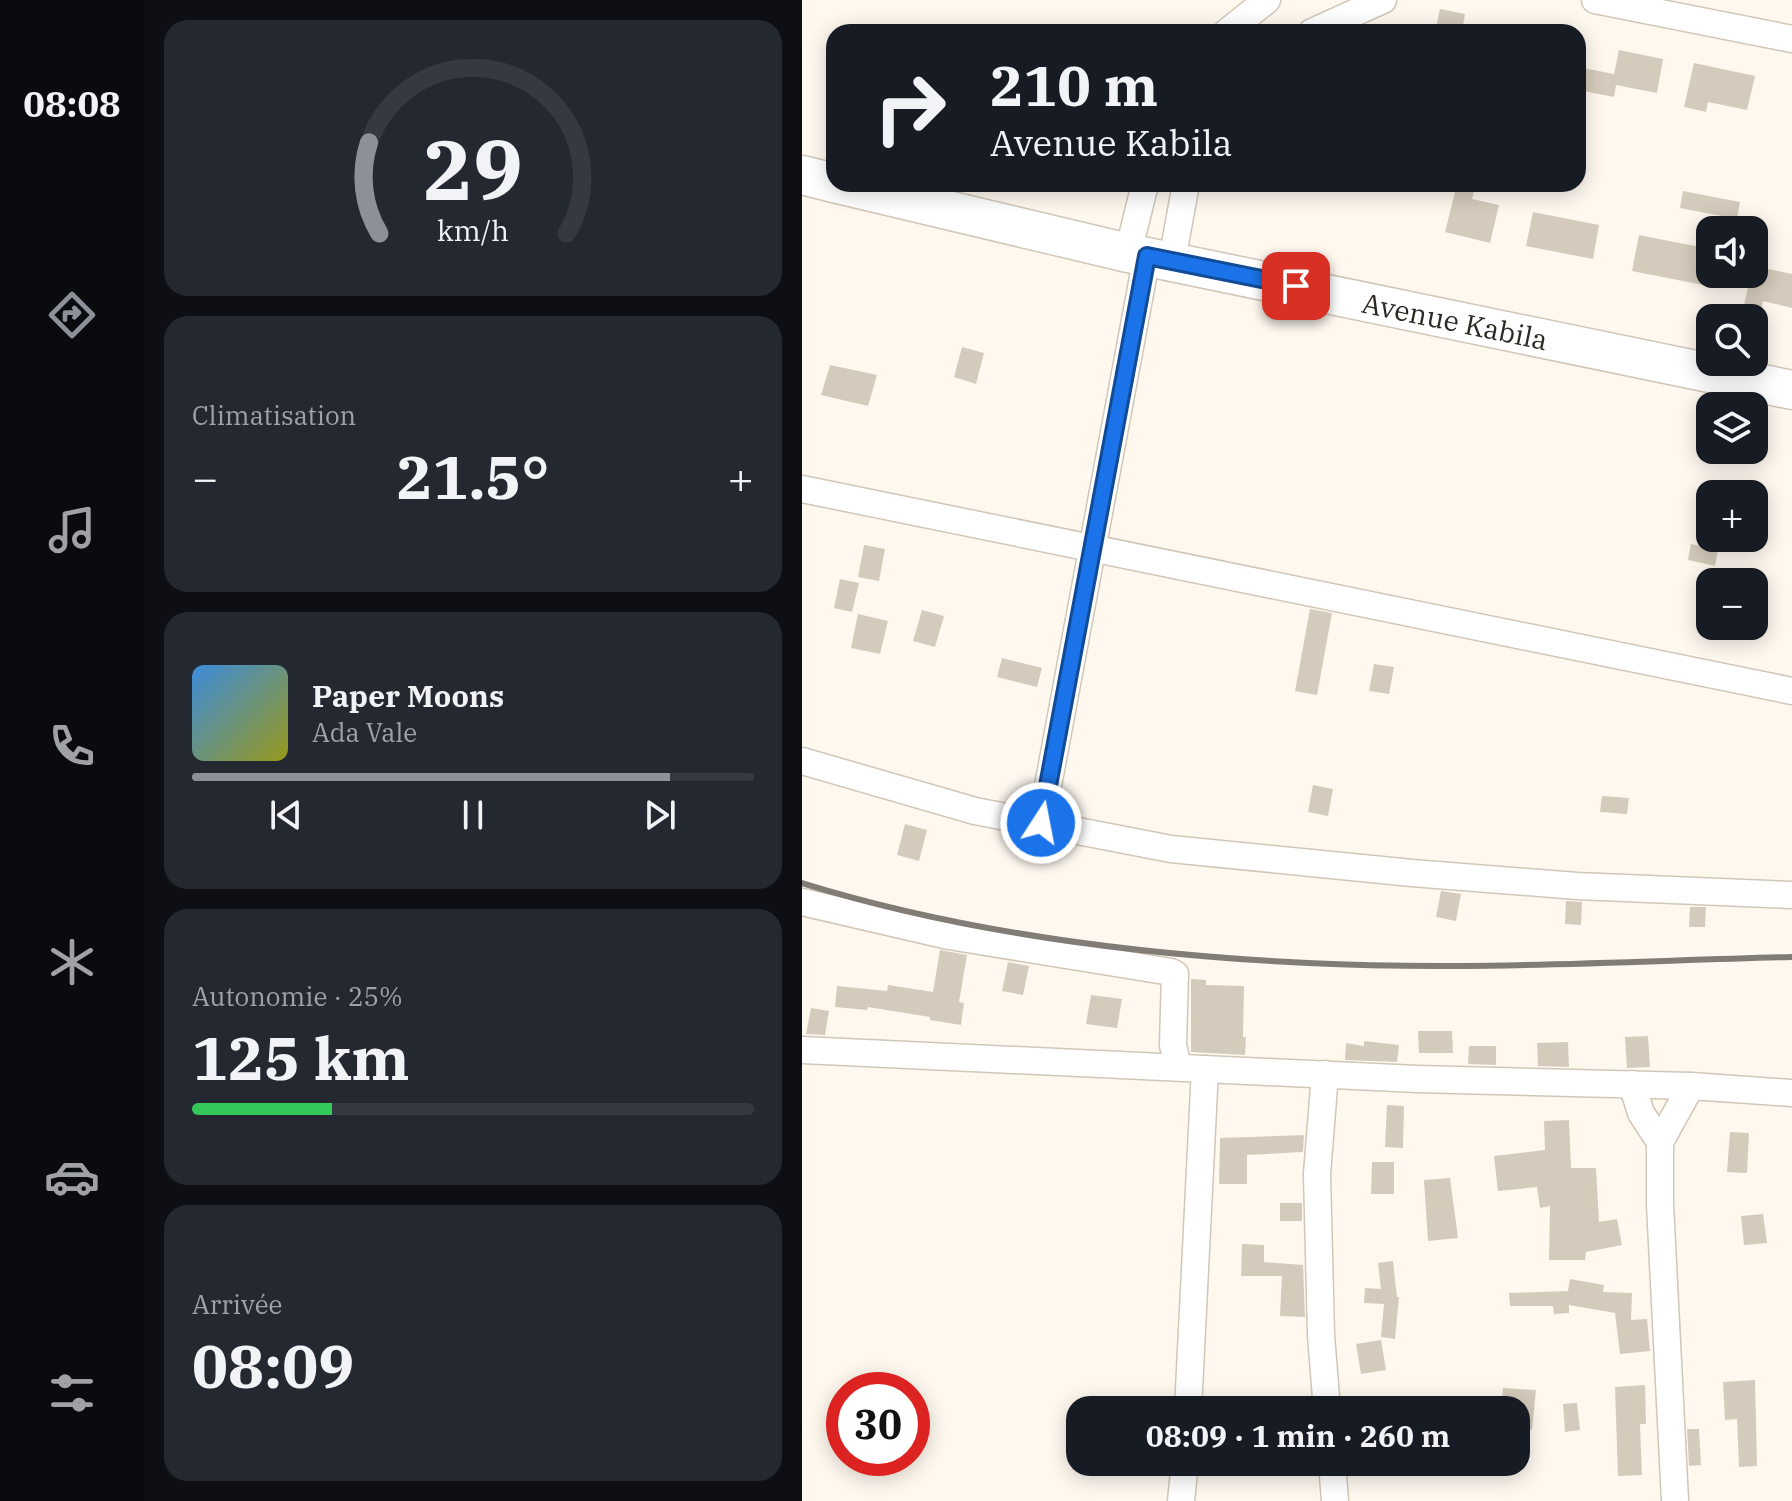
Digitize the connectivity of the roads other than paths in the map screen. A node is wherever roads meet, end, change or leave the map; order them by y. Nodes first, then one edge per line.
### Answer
1 (1267, 0) edge
2 (1383, 0) edge
3 (1595, 0) edge
4 (1235, 22) edge
5 (1330, 24) edge
6 (1792, 39) edge
7 (802, 175) edge
8 (826, 181) edge
9 (871, 192) edge
10 (1145, 192) edge
11 (1182, 192) edge
12 (1149, 256) junction
13 (1792, 390) edge
14 (802, 489) edge
15 (1093, 548) junction
16 (1792, 691) edge
17 (802, 761) edge
18 (1041, 823) junction
19 (1792, 895) edge
20 (802, 902) edge
21 (802, 1050) edge
22 (1192, 1068) junction
23 (1325, 1074) junction
24 (1632, 1084) junction
25 (1691, 1086) junction
26 (1792, 1093) edge
27 (1660, 1142) junction
28 (1188, 1396) edge
29 (1326, 1396) edge
30 (1184, 1476) edge
31 (1333, 1476) edge
32 (1181, 1501) edge
33 (1335, 1501) edge
34 (1675, 1501) edge

1 - 4 street
2 - 5 street
3 - 6 street
7 - 8 highway, Avenue Kabila
9 - 12 highway, Avenue Kabila
10 - 12 street
11 - 12 street
12 - 13 highway, Avenue Kabila
12 - 15 street
14 - 15 street
15 - 16 street
15 - 18 street
17 - 18 street
18 - 19 street
20 - 22 street
21 - 22 street
22 - 23 street
22 - 28 street
23 - 24 street
23 - 29 street
24 - 25 street
24 - 27 street
25 - 26 street
25 - 27 street
27 - 34 street
30 - 32 street
31 - 33 street

